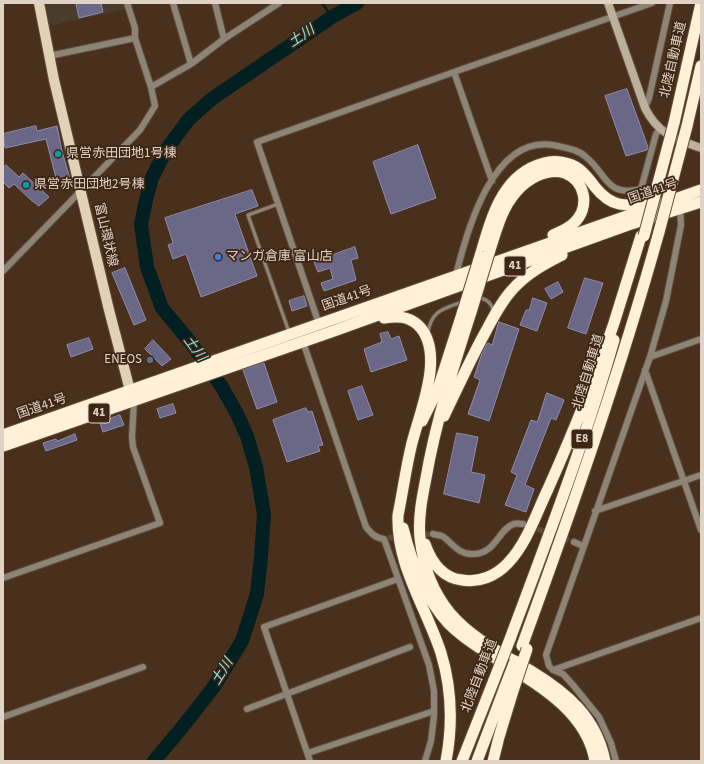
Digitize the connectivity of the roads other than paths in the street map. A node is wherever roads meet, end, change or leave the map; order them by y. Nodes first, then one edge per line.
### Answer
1 (39, 3) edge
2 (127, 3) edge
3 (173, 3) edge
4 (215, 3) edge
5 (279, 3) edge
6 (608, 3) edge
7 (652, 3) edge
8 (670, 3) edge
9 (701, 3) edge
10 (612, 17) junction
11 (135, 38) junction
12 (224, 39) junction
13 (49, 56) junction
14 (190, 64) junction
15 (701, 66) edge
16 (454, 72) junction
17 (151, 87) junction
18 (645, 108) junction
19 (660, 129) junction
20 (701, 148) edge
21 (492, 181) junction
22 (701, 190) edge
23 (81, 191) junction
24 (679, 198) junction
25 (701, 202) edge
26 (278, 204) junction
27 (680, 209) junction
28 (628, 225) junction
29 (642, 236) junction
30 (484, 255) junction
31 (3, 271) edge
32 (456, 275) junction
33 (468, 310) junction
34 (491, 321) junction
35 (319, 324) junction
36 (331, 332) junction
37 (290, 334) junction
38 (427, 338) junction
39 (701, 339) edge
40 (303, 342) junction
41 (650, 357) junction
42 (239, 358) junction
43 (646, 370) junction
44 (193, 374) junction
45 (130, 390) junction
46 (134, 401) junction
47 (3, 435) edge
48 (412, 443) junction
49 (3, 446) edge
50 (432, 446) junction
51 (701, 474) edge
52 (684, 480) junction
53 (400, 504) junction
54 (421, 506) junction
55 (595, 511) junction
56 (523, 524) tunnel mouth
57 (701, 530) edge
58 (433, 534) tunnel mouth
59 (574, 542) tunnel mouth
60 (583, 546) junction
61 (3, 578) edge
62 (398, 579) junction
63 (701, 618) edge
64 (410, 647) dead end
65 (143, 667) dead end
66 (553, 670) junction
67 (509, 689) junction
68 (287, 694) junction
69 (247, 709) dead end
70 (434, 711) junction
71 (3, 717) edge
72 (308, 754) junction
73 (310, 761) edge
74 (425, 761) edge
75 (446, 761) edge
76 (462, 761) edge
77 (477, 761) edge
78 (493, 761) edge
79 (595, 761) edge
80 (605, 761) edge
81 (616, 761) edge

1 - 13 main road, 富山環状線
2 - 11 street
3 - 14 street
4 - 12 street
5 - 12 street
6 - 10 street
7 - 10 street
8 - 18 street
9 - 29 highway, 北陸自動車道 / E8, bridge
10 - 16 street
10 - 18 street
11 - 13 street
11 - 17 street
12 - 14 street
13 - 23 main road, 富山環状線
14 - 17 street
15 - 67 highway, 北陸自動車道 / E8, bridge
16 - 21 street
16 - 26 street
17 - 23 street
18 - 19 street
19 - 20 street
19 - 21 street
21 - 32 street
22 - 24 highway, 国道41号 / 41
23 - 31 street
23 - 45 main road, 富山環状線
24 - 27 street
24 - 30 highway
24 - 32 highway, 国道41号 / 41
25 - 27 highway, 国道41号 / 41
26 - 35 street
26 - 37 lane
27 - 28 highway, 国道41号 / 41
27 - 41 street
28 - 34 highway
28 - 36 highway, 国道41号 / 41
29 - 54 highway
29 - 76 highway, 北陸自動車道 / E8, bridge
30 - 32 highway
30 - 33 highway, bridge
32 - 35 highway, 国道41号 / 41
33 - 48 highway
33 - 50 highway
34 - 38 lane
34 - 50 highway
35 - 37 highway, 国道41号 / 41
36 - 38 highway
36 - 40 highway, 国道41号 / 41
37 - 42 highway, 国道41号 / 41
38 - 48 highway
39 - 41 street
40 - 42 highway, 国道41号 / 41
40 - 62 street
41 - 43 street
42 - 44 highway, 国道41号 / 41
43 - 52 street
43 - 55 street
44 - 45 highway, 国道41号 / 41
44 - 46 highway, 国道41号 / 41
45 - 46 main road, 富山環状線
45 - 47 highway, 国道41号 / 41
46 - 49 highway, 国道41号 / 41
46 - 61 street
48 - 53 highway
50 - 54 highway
51 - 52 street
52 - 55 street
52 - 57 street
53 - 75 highway
53 - 79 highway
54 - 80 highway
55 - 60 street
56 - 58 street
59 - 60 street
60 - 66 street
62 - 68 street
62 - 70 street
63 - 66 street
64 - 68 street
65 - 71 street
66 - 81 street
67 - 77 highway, 北陸自動車道 / E8
67 - 78 highway
68 - 69 street
68 - 72 street
70 - 72 street
70 - 74 street
72 - 73 street

